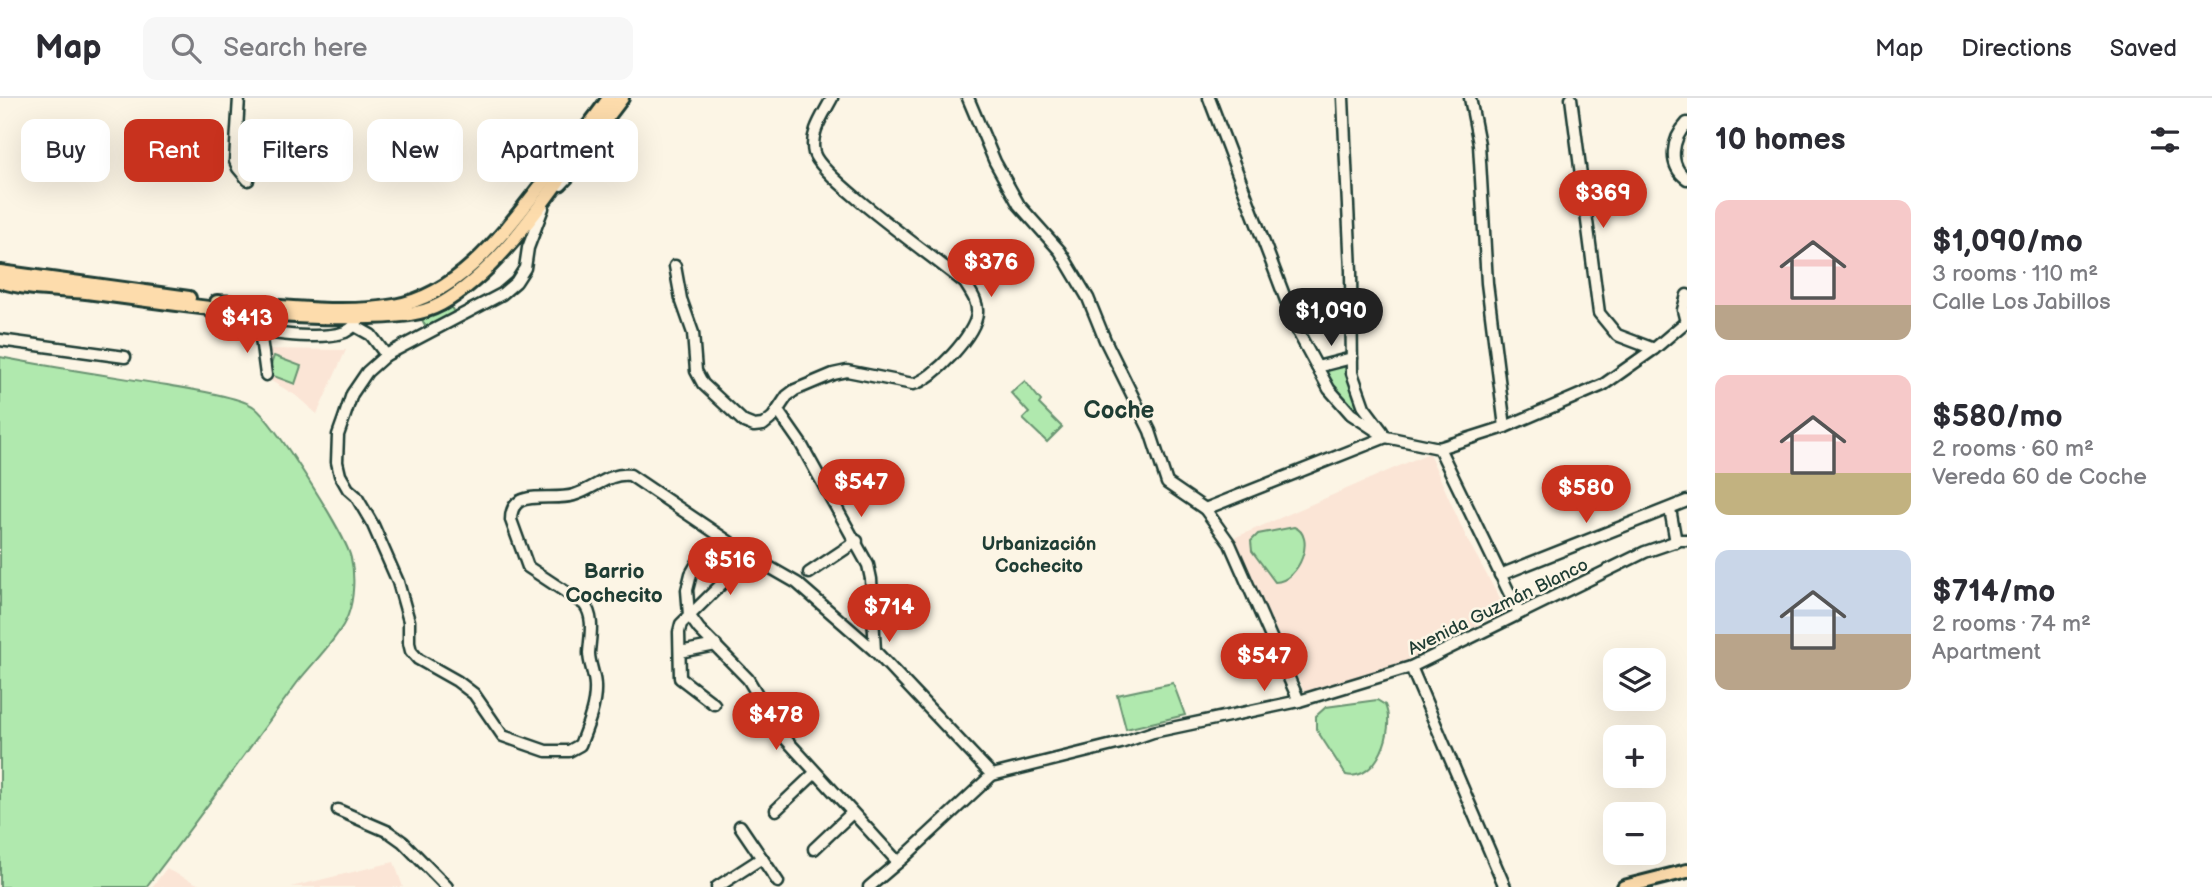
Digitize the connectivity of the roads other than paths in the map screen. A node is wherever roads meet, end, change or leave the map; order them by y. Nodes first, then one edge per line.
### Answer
1 (239, 98) edge
2 (622, 98) edge
3 (832, 98) edge
4 (968, 98) edge
5 (1209, 98) edge
6 (1343, 98) edge
7 (1470, 98) edge
8 (1571, 98) edge
9 (604, 100) edge
10 (608, 119) edge
11 (1687, 123) edge
12 (238, 168) edge
13 (1687, 179) edge
14 (561, 182) edge
15 (562, 182) edge
16 (675, 266) dead end
17 (0, 272) edge
18 (0, 281) edge
19 (1687, 295) edge
20 (208, 310) junction
21 (358, 321) junction
22 (1686, 322) edge
23 (260, 331) junction
24 (0, 340) edge
25 (1654, 349) junction
26 (386, 355) junction
27 (125, 357) dead end
28 (1352, 358) junction
29 (1317, 367) junction
30 (265, 375) dead end
31 (778, 411) junction
32 (1505, 427) junction
33 (1386, 437) junction
34 (1439, 448) junction
35 (1687, 501) edge
36 (1205, 509) junction
37 (1670, 509) junction
38 (856, 541) junction
39 (1681, 541) edge
40 (750, 556) junction
41 (699, 560) dead end
42 (808, 573) dead end
43 (1500, 575) junction
44 (1519, 613) junction
45 (689, 615) junction
46 (716, 645) junction
47 (875, 651) junction
48 (680, 652) junction
49 (1411, 667) junction
50 (1299, 701) junction
51 (714, 704) dead end
52 (815, 773) junction
53 (992, 775) junction
54 (338, 810) dead end
55 (776, 810) dead end
56 (852, 813) junction
57 (740, 826) dead end
58 (814, 849) dead end
59 (762, 858) junction
60 (898, 862) junction
61 (1687, 871) edge
62 (778, 883) dead end
63 (447, 887) edge
64 (718, 887) edge
65 (869, 887) edge
66 (1505, 887) edge
67 (1624, 887) edge

1 - 12 street
2 - 10 main road
3 - 31 street
4 - 36 street
5 - 29 street
6 - 28 street
7 - 32 street
8 - 25 street
9 - 17 main road
11 - 13 street
14 - 21 main road
15 - 26 street
16 - 31 street
18 - 20 main road
19 - 22 street
20 - 21 main road
20 - 23 street
21 - 23 street
21 - 26 street
22 - 25 street
23 - 30 street
24 - 27 street
25 - 32 street
26 - 40 street
28 - 29 street
28 - 33 street
29 - 33 street
31 - 38 street
32 - 34 street
33 - 34 street
33 - 36 street
34 - 43 street
35 - 37 street
36 - 50 street
37 - 39 street
37 - 43 street
38 - 42 street
38 - 47 street
39 - 44 street, Avenida Guzmán Blanco
40 - 45 street
40 - 47 street
41 - 45 street
43 - 44 street
44 - 49 street, Avenida Guzmán Blanco
45 - 46 street
45 - 48 street
46 - 48 street
46 - 52 street
47 - 53 street
48 - 51 street
49 - 50 street, Avenida Guzmán Blanco
49 - 66 street
50 - 53 street, Avenida Guzmán Blanco
52 - 55 street
52 - 56 street
53 - 60 street, Avenida Guzmán Blanco
54 - 63 street
56 - 58 street
56 - 60 street
57 - 59 street
59 - 62 street
59 - 64 street
60 - 65 street, Avenida Guzmán Blanco
61 - 67 main road

